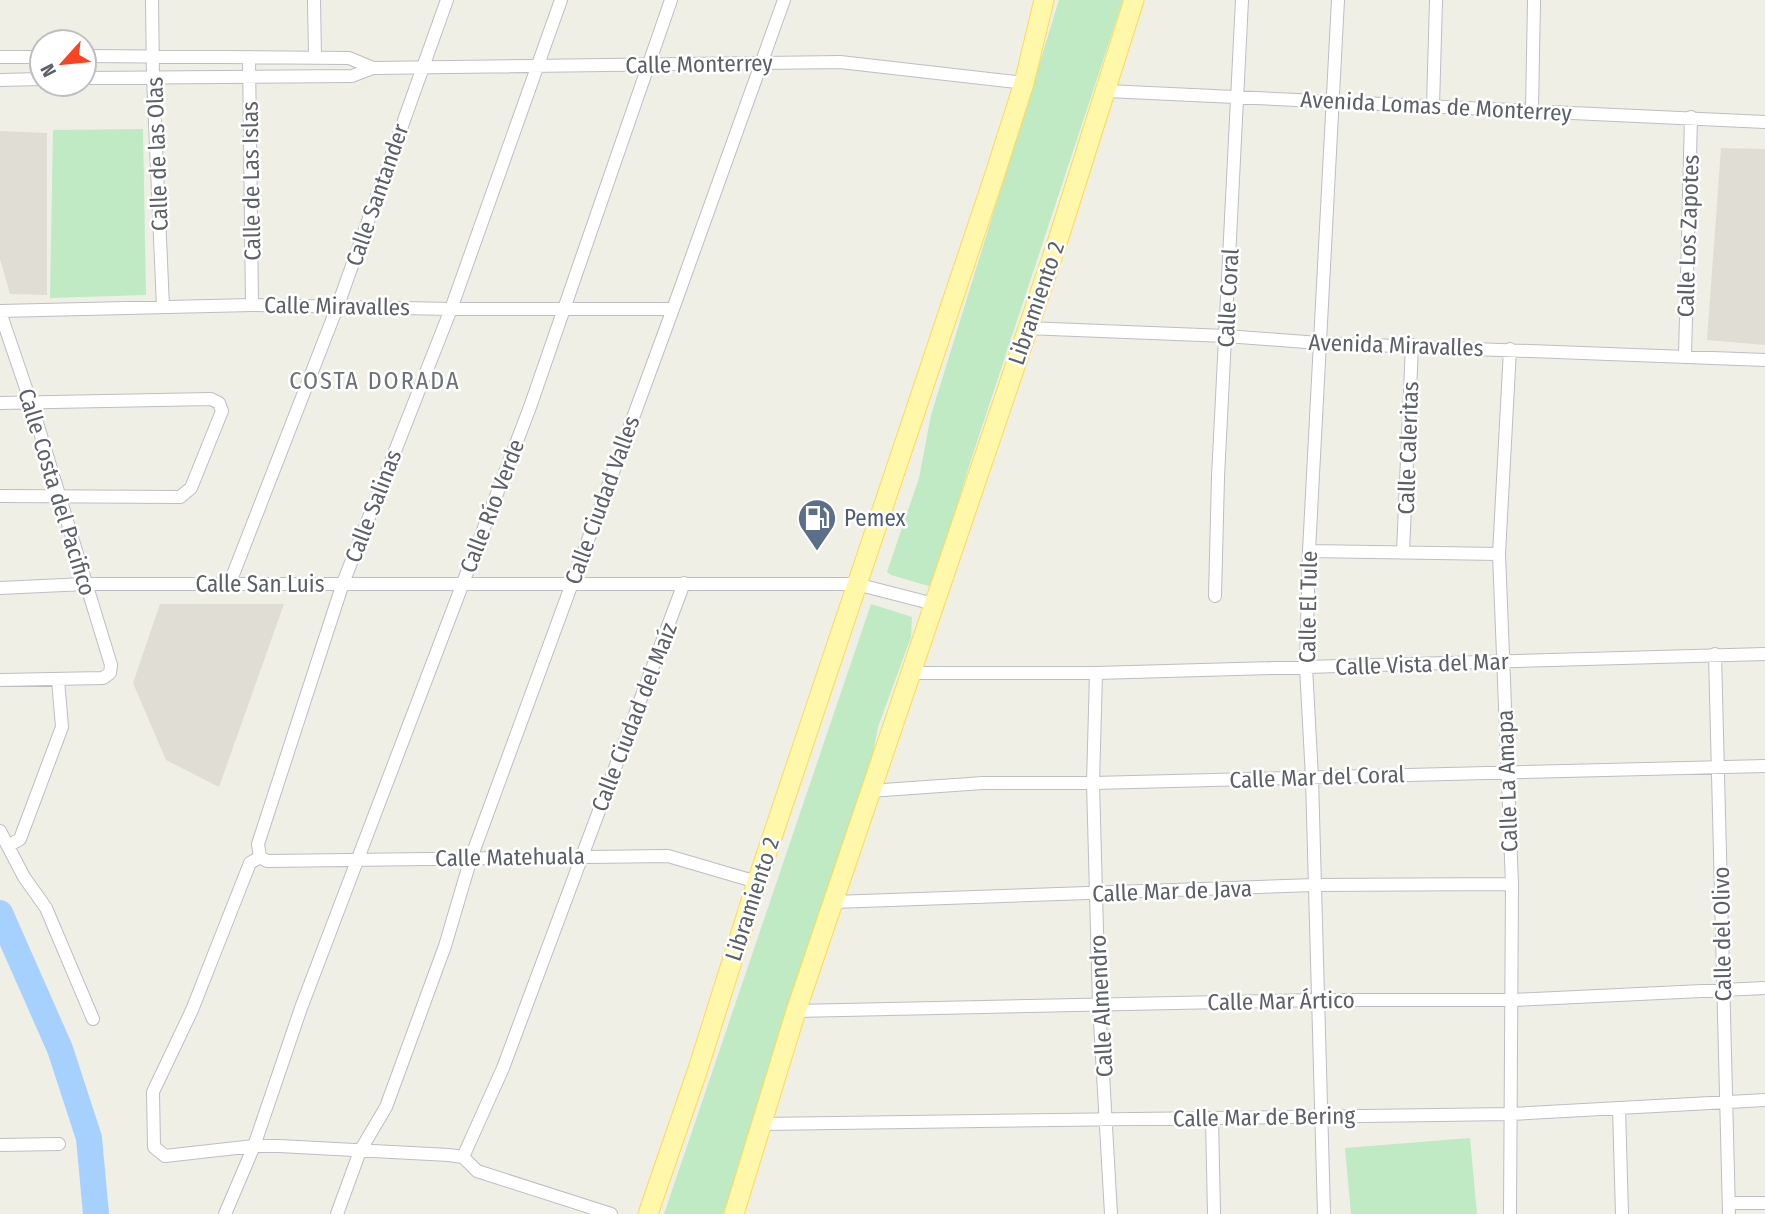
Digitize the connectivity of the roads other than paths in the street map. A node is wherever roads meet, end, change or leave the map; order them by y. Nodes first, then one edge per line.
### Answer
1 (152, 0) edge
2 (314, 0) edge
3 (447, 0) edge
4 (561, 0) edge
5 (671, 0) edge
6 (784, 0) edge
7 (1044, 0) edge
8 (1134, 0) edge
9 (1242, 0) edge
10 (1338, 0) edge
11 (1436, 0) edge
12 (1534, 0) edge
13 (153, 55) junction
14 (98, 56) edge
15 (0, 57) edge
16 (28, 57) edge
17 (249, 57) junction
18 (314, 57) junction
19 (761, 63) junction
20 (647, 65) junction
21 (536, 67) junction
22 (373, 68) junction
23 (422, 68) junction
24 (153, 77) junction
25 (249, 77) junction
26 (98, 78) edge
27 (28, 79) edge
28 (0, 80) edge
29 (1024, 83) junction
30 (1107, 91) junction
31 (1237, 96) junction
32 (1332, 102) junction
33 (1433, 106) junction
34 (1532, 110) junction
35 (1691, 117) junction
36 (1765, 122) edge
37 (252, 305) junction
38 (338, 305) junction
39 (163, 307) junction
40 (564, 307) junction
41 (451, 309) junction
42 (673, 309) junction
43 (0, 311) edge
44 (1026, 328) junction
45 (1226, 336) junction
46 (1319, 343) junction
47 (1412, 345) junction
48 (1510, 349) junction
49 (1685, 356) junction
50 (1765, 360) edge
51 (0, 403) edge
52 (31, 403) junction
53 (59, 495) junction
54 (0, 496) edge
55 (1309, 551) junction
56 (1403, 552) junction
57 (1499, 554) junction
58 (343, 583) junction
59 (461, 583) junction
60 (571, 583) junction
61 (684, 583) junction
62 (85, 584) junction
63 (856, 584) junction
64 (229, 585) junction
65 (0, 588) edge
66 (1215, 596) dead end
67 (934, 604) junction
68 (1715, 654) junction
69 (1765, 654) edge
70 (1502, 662) junction
71 (1306, 667) junction
72 (911, 673) junction
73 (1096, 673) junction
74 (0, 680) edge
75 (58, 680) junction
76 (1765, 766) edge
77 (1719, 768) junction
78 (1506, 771) junction
79 (1312, 778) junction
80 (1093, 783) junction
81 (869, 792) junction
82 (0, 831) edge
83 (8, 846) junction
84 (581, 856) junction
85 (260, 857) junction
86 (471, 858) junction
87 (358, 859) junction
88 (757, 882) junction
89 (1512, 884) junction
90 (1314, 885) junction
91 (1097, 894) junction
92 (833, 902) junction
93 (1723, 988) junction
94 (1765, 988) edge
95 (1318, 1000) junction
96 (1513, 1000) junction
97 (1100, 1004) junction
98 (796, 1012) junction
99 (93, 1019) dead end
100 (1765, 1101) edge
101 (1727, 1102) junction
102 (1619, 1108) junction
103 (1511, 1114) junction
104 (1322, 1117) junction
105 (1212, 1118) junction
106 (1107, 1119) junction
107 (762, 1124) junction
108 (59, 1144) dead end
109 (0, 1145) edge
110 (254, 1146) junction
111 (360, 1152) junction
112 (463, 1157) junction
113 (1765, 1203) edge
114 (1729, 1209) edge
115 (225, 1214) edge
116 (337, 1214) edge
117 (611, 1214) edge
118 (648, 1214) edge
119 (733, 1214) edge
120 (1111, 1214) edge
121 (1214, 1214) edge
122 (1324, 1214) edge
123 (1510, 1214) edge
124 (1622, 1214) edge

1 - 13 street, Calle de las Olas
2 - 18 street
3 - 23 street, Calle Santander
4 - 21 street, Calle Salinas
5 - 20 street, Calle Río Verde
6 - 19 street, Calle Ciudad Valles
7 - 29 main road, Libramiento 2
8 - 30 main road, Libramiento 2
9 - 31 street, Calle Coral
10 - 32 street, Calle El Tule
11 - 33 street
12 - 34 street
13 - 14 street, Calle Monterrey
13 - 17 street, Calle Monterrey
13 - 24 street, Calle de las Olas
15 - 16 street
17 - 18 street, Calle Monterrey
17 - 25 street, Calle de Las Islas
18 - 22 street, Calle Monterrey
19 - 20 street, Calle Monterrey
19 - 29 street, Calle Monterrey
19 - 42 street, Calle Ciudad Valles
20 - 21 street, Calle Monterrey
20 - 40 street, Calle Río Verde
21 - 23 street, Calle Monterrey
21 - 41 street, Calle Salinas
22 - 23 street, Calle Monterrey
22 - 25 street, Calle Monterrey
23 - 38 street, Calle Santander
24 - 25 street, Calle Monterrey
24 - 26 street, Calle Monterrey
24 - 39 street, Calle de las Olas
25 - 37 street, Calle de Las Islas
27 - 28 street
29 - 63 main road, Libramiento 2
30 - 31 street, Avenida Lomas de Monterrey
30 - 44 main road, Libramiento 2
31 - 32 street, Avenida Lomas de Monterrey
31 - 45 street, Calle Coral
32 - 33 street, Avenida Lomas de Monterrey
32 - 46 street, Calle El Tule
33 - 34 street, Avenida Lomas de Monterrey
34 - 35 street, Avenida Lomas de Monterrey
35 - 36 street, Avenida Lomas de Monterrey
35 - 49 street, Calle Los Zapotes
37 - 38 street, Calle Miravalles
37 - 39 street, Calle Miravalles
38 - 41 street, Calle Miravalles
38 - 64 street, Calle Santander
39 - 43 street, Calle Miravalles
40 - 41 street, Calle Miravalles
40 - 42 street, Calle Miravalles
40 - 59 street, Calle Río Verde
41 - 58 street, Calle Salinas
42 - 60 street, Calle Ciudad Valles
43 - 52 street, Calle Costa del Pacifico
44 - 45 street, Avenida Miravalles
44 - 67 main road, Libramiento 2
45 - 46 street, Avenida Miravalles
45 - 66 street, Calle Coral
46 - 47 street, Avenida Miravalles
46 - 55 street, Calle El Tule
47 - 48 street, Avenida Miravalles
47 - 56 street, Calle Caleritas
48 - 49 street, Avenida Miravalles
48 - 57 street, Calle La Amapa
49 - 50 street, Avenida Miravalles
51 - 52 street
52 - 53 street, Calle Costa del Pacifico
52 - 53 street
53 - 54 street
53 - 62 street, Calle Costa del Pacifico
55 - 56 street
55 - 71 street, Calle El Tule
56 - 57 street
57 - 70 street, Calle La Amapa
58 - 59 street, Calle San Luis
58 - 64 street, Calle San Luis
58 - 85 street, Calle Salinas
59 - 60 street, Calle San Luis
59 - 87 street, Calle Río Verde
60 - 61 street, Calle San Luis
60 - 86 street, Calle Ciudad Valles
61 - 63 street, Calle San Luis
61 - 84 street, Calle Ciudad del Maíz
62 - 64 street, Calle San Luis
62 - 65 street, Calle San Luis
62 - 75 street, Calle Costa del Pacifico
63 - 67 street
63 - 88 main road, Libramiento 2
67 - 72 main road, Libramiento 2
68 - 69 street, Calle Vista del Mar
68 - 70 street, Calle Vista del Mar
68 - 77 street, Calle del Olivo
70 - 71 street, Calle Vista del Mar
70 - 78 street, Calle La Amapa
71 - 73 street, Calle Vista del Mar
71 - 79 street, Calle El Tule
72 - 73 street, Calle Vista del Mar
72 - 81 main road, Libramiento 2
73 - 80 street, Calle Almendro
74 - 75 street
75 - 83 street
76 - 77 street, Calle Mar del Coral
77 - 78 street, Calle Mar del Coral
77 - 93 street, Calle del Olivo
78 - 79 street, Calle Mar del Coral
78 - 89 street, Calle La Amapa
79 - 80 street, Calle Mar del Coral
79 - 90 street, Calle El Tule
80 - 81 street, Calle Mar del Coral
80 - 91 street, Calle Almendro
81 - 92 main road, Libramiento 2
82 - 83 street
83 - 99 street
84 - 86 street, Calle Matehuala
84 - 88 street, Calle Matehuala
84 - 112 street, Calle Ciudad del Maíz
85 - 87 street, Calle Matehuala
85 - 110 street, Calle Salinas
86 - 87 street, Calle Matehuala
86 - 111 street, Calle Ciudad Valles
87 - 110 street, Calle Río Verde
88 - 118 main road, Libramiento 2
89 - 90 street, Calle Mar de Java
89 - 96 street, Calle La Amapa
90 - 91 street, Calle Mar de Java
90 - 95 street, Calle El Tule
91 - 92 street, Calle Mar de Java
91 - 97 street, Calle Almendro
92 - 98 main road, Libramiento 2
93 - 94 street, Calle Mar Ártico
93 - 96 street, Calle Mar Ártico
93 - 101 street, Calle del Olivo
95 - 96 street, Calle Mar Ártico
95 - 97 street, Calle Mar Ártico
95 - 104 street, Calle El Tule
96 - 103 street, Calle La Amapa
97 - 98 street, Calle Mar Ártico
97 - 106 street, Calle Almendro
98 - 107 main road, Libramiento 2
100 - 101 street, Calle Mar de Bering
101 - 102 street, Calle Mar de Bering
101 - 114 street, Calle del Olivo
102 - 103 street, Calle Mar de Bering
102 - 124 street
103 - 104 street, Calle Mar de Bering
103 - 123 street, Calle La Amapa
104 - 105 street, Calle Mar de Bering
104 - 122 street, Calle El Tule
105 - 106 street, Calle Mar de Bering
105 - 121 street
106 - 107 street, Calle Mar de Bering
106 - 120 street, Calle Almendro
107 - 119 main road, Libramiento 2
108 - 109 street
110 - 111 street
110 - 115 street, Calle Río Verde
111 - 112 street
111 - 116 street, Calle Ciudad Valles
112 - 117 street
113 - 114 street

